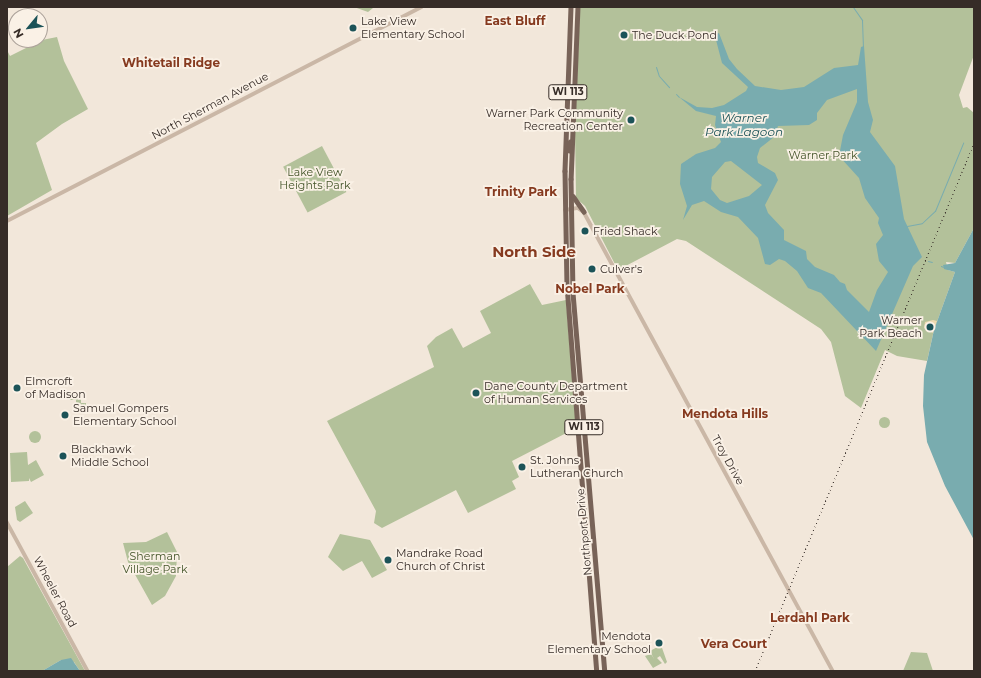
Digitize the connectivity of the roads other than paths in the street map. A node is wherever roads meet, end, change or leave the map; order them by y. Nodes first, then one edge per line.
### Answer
1 (421, 7) edge
2 (571, 7) edge
3 (578, 7) edge
4 (570, 142) dead end
5 (572, 168) junction
6 (571, 179) junction
7 (572, 208) junction
8 (565, 210) junction
9 (584, 212) junction
10 (7, 221) edge
11 (566, 251) junction
12 (573, 284) junction
13 (7, 522) edge
14 (88, 671) edge
15 (597, 671) edge
16 (605, 671) edge
17 (833, 671) edge

1 - 10 street, North Sherman Avenue
2 - 8 main road, Northport Drive / WI 113
3 - 5 main road, Northport Drive / WI 113
4 - 5 main road
5 - 6 main road, Northport Drive / WI 113
6 - 7 main road, Northport Drive / WI 113
6 - 9 main road
7 - 8 street
7 - 9 street
7 - 12 main road, Northport Drive / WI 113
8 - 11 main road, Northport Drive / WI 113
9 - 17 street, Troy Drive
11 - 12 main road
11 - 15 main road, Northport Drive / WI 113
12 - 16 main road, Northport Drive / WI 113
13 - 14 street, Wheeler Road

